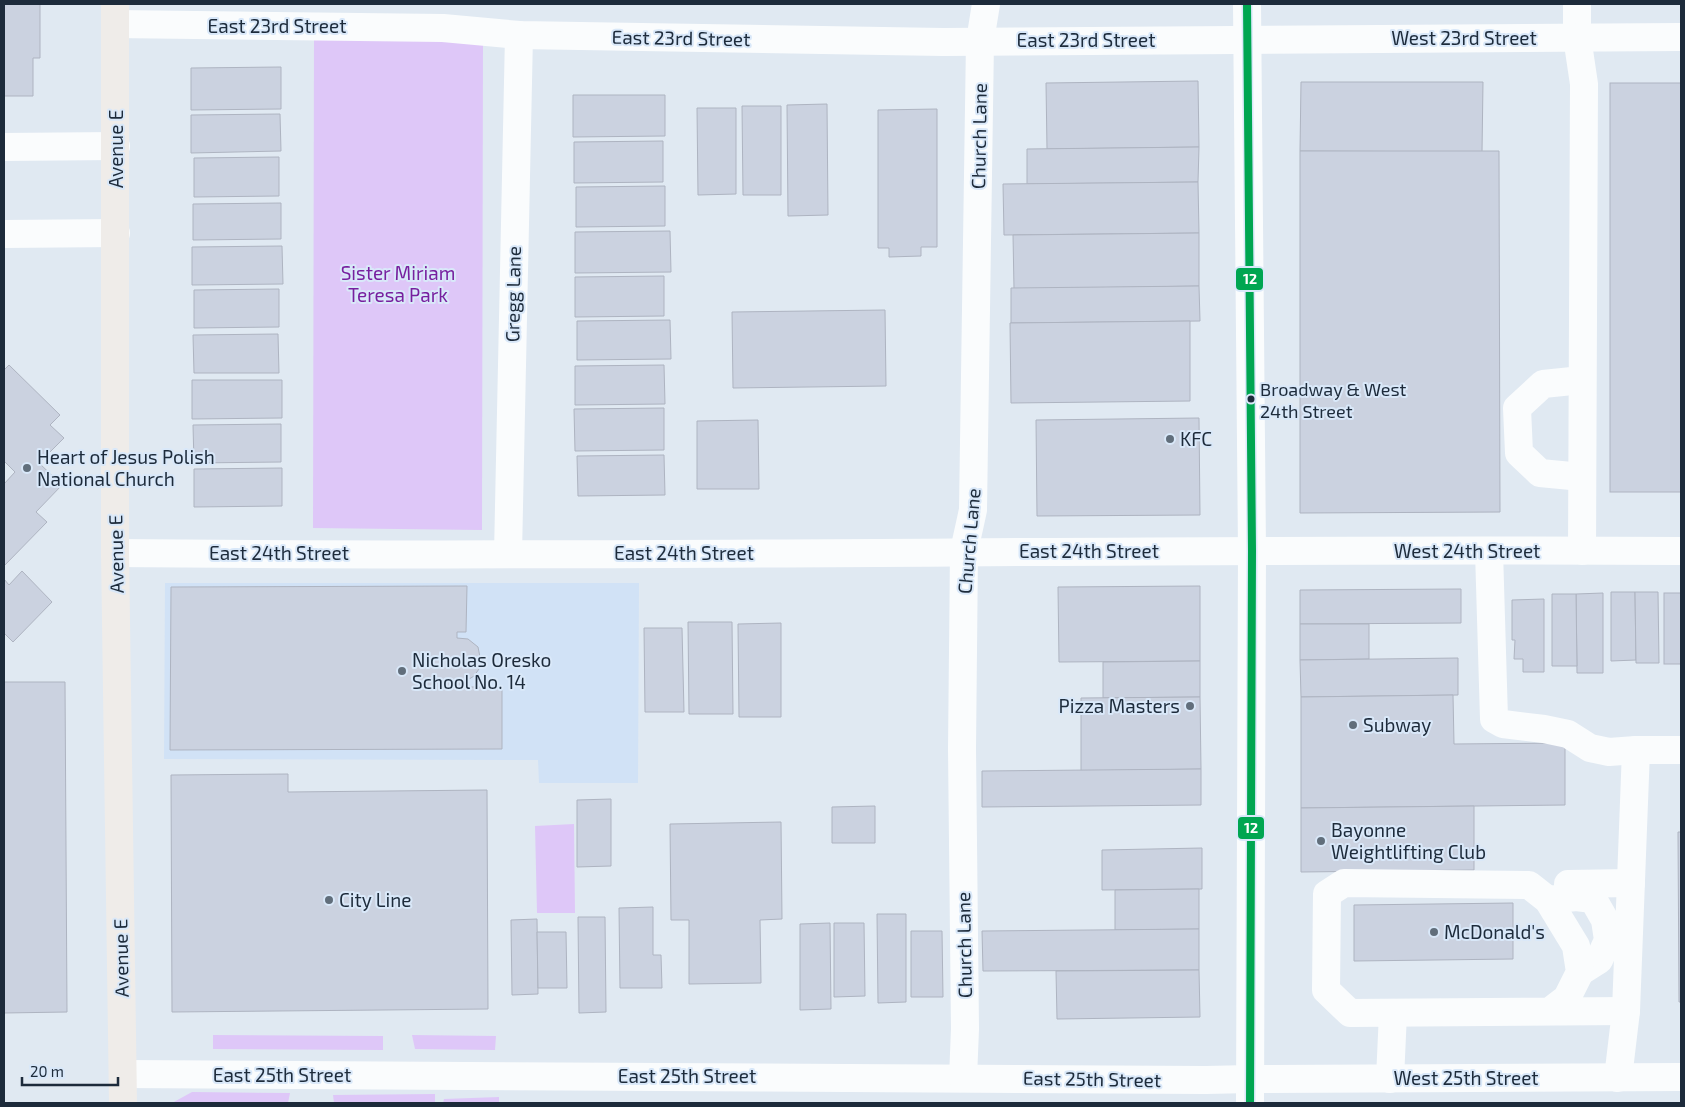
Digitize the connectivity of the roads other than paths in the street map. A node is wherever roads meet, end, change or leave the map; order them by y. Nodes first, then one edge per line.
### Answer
1 (986, 4) edge
2 (1247, 4) edge
3 (1577, 4) edge
4 (115, 14) edge
5 (445, 16) edge
6 (519, 35) junction
7 (1577, 37) junction
8 (1681, 37) edge
9 (1248, 39) junction
10 (980, 41) junction
11 (116, 146) junction
12 (4, 147) edge
13 (116, 233) junction
14 (4, 234) edge
15 (1582, 380) junction
16 (1582, 477) junction
17 (964, 551) junction
18 (1252, 551) junction
19 (1489, 551) junction
20 (1582, 551) junction
21 (1681, 551) edge
22 (116, 553) junction
23 (508, 554) junction
24 (1636, 750) junction
25 (1681, 750) edge
26 (1631, 883) junction
27 (1539, 892) junction
28 (1580, 972) junction
29 (1550, 1011) junction
30 (1626, 1011) junction
31 (1393, 1012) junction
32 (123, 1074) junction
33 (1681, 1077) edge
34 (963, 1078) junction
35 (1618, 1078) junction
36 (1390, 1079) junction
37 (1250, 1091) edge
38 (123, 1103) edge

1 - 10 street, Church Lane
2 - 9 street
3 - 7 street
4 - 5 street, East 23rd Street
4 - 11 main road, Avenue E
5 - 6 street, East 23rd Street
6 - 10 street, East 23rd Street
6 - 23 street, Gregg Lane
7 - 8 street, West 23rd Street
7 - 9 street, West 23rd Street
7 - 15 street
9 - 10 street, East 23rd Street
9 - 18 street
10 - 17 street, Church Lane
11 - 12 street
11 - 13 main road, Avenue E
13 - 14 street
13 - 22 main road, Avenue E
15 - 16 street
15 - 16 street
16 - 20 street
17 - 18 street, East 24th Street
17 - 23 street, East 24th Street
17 - 34 street, Church Lane
18 - 19 street, West 24th Street
18 - 37 street
19 - 20 street, West 24th Street
19 - 24 street
20 - 21 street, West 24th Street
22 - 23 street, East 24th Street
22 - 32 main road, Avenue E
24 - 25 street
24 - 26 street
26 - 27 street
26 - 30 street
27 - 28 street
27 - 28 street
27 - 31 street
28 - 29 street
29 - 30 street
29 - 31 street
30 - 35 street
31 - 36 street
32 - 34 street, East 25th Street
32 - 38 main road, Avenue E
33 - 35 street, West 25th Street
34 - 37 street, East 25th Street
35 - 36 street, West 25th Street
36 - 37 street, West 25th Street

